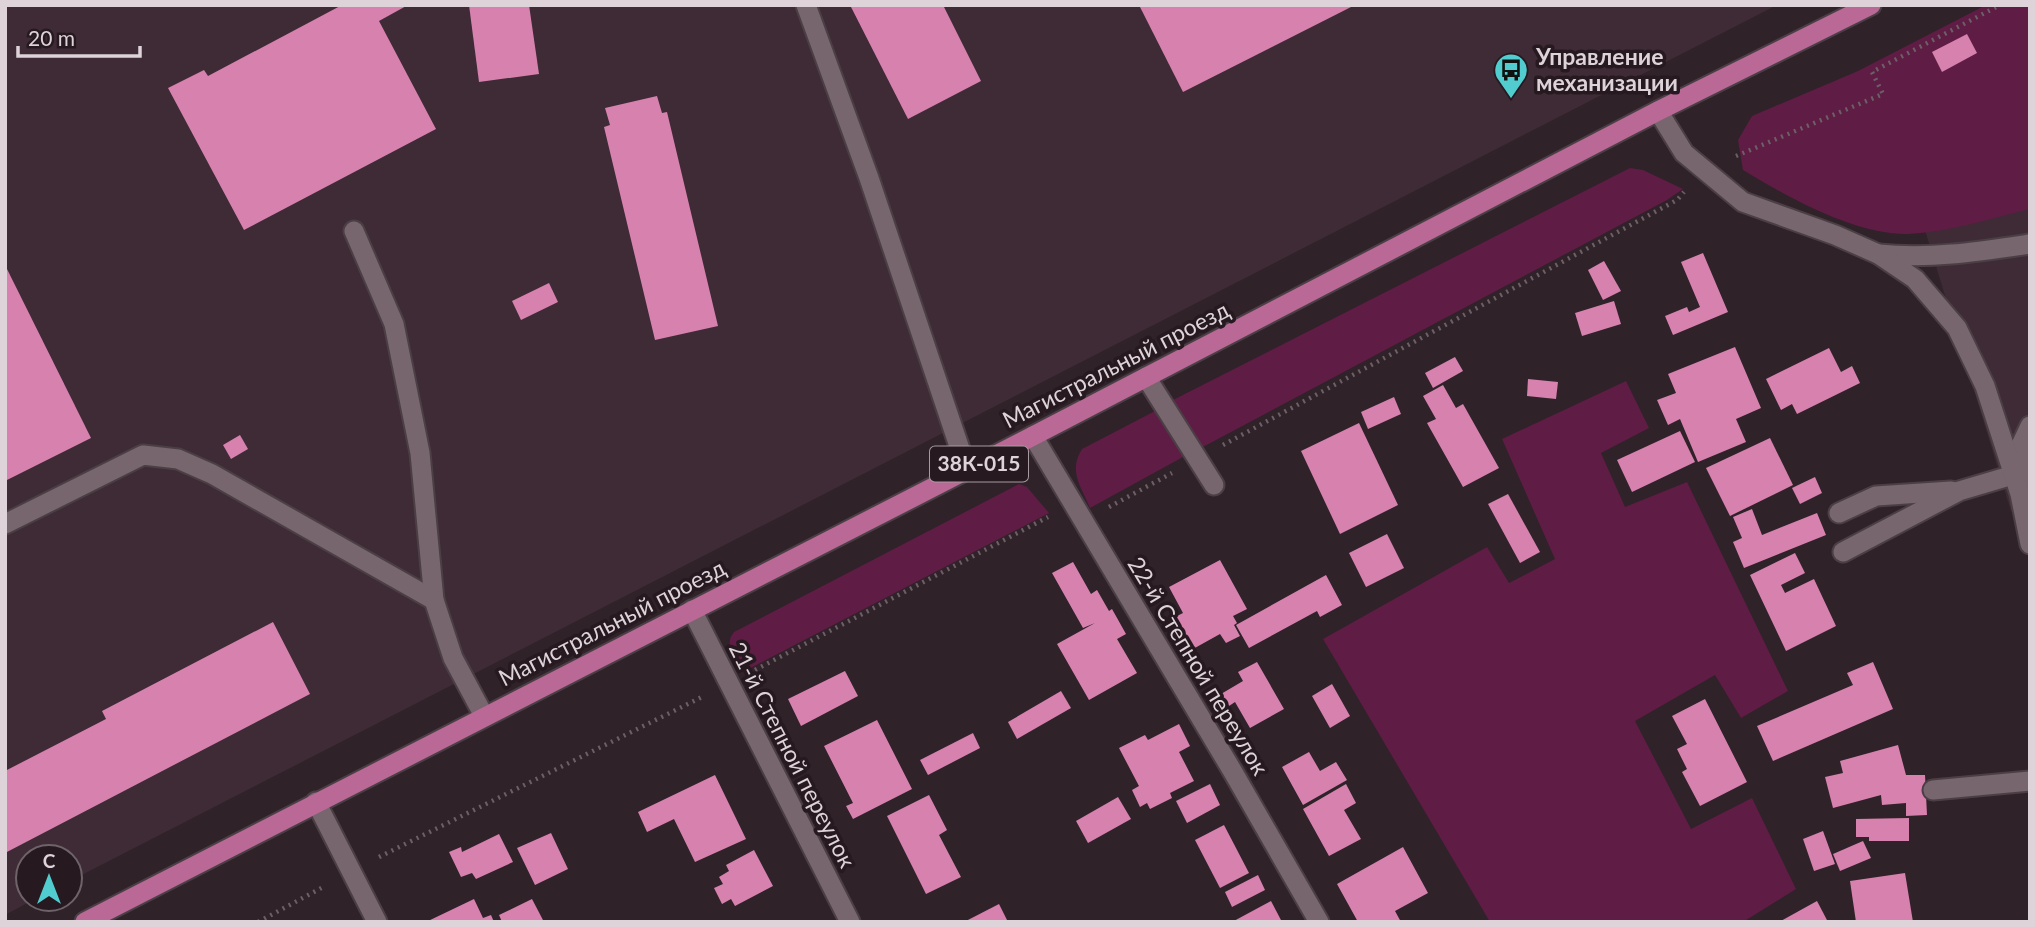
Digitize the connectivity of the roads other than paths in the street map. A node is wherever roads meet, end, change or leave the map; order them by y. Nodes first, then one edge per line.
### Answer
1 (806, 5) edge
2 (1871, 5) edge
3 (1658, 111) junction
4 (354, 231) dead end
5 (2030, 244) edge
6 (1878, 254) junction
7 (1146, 377) junction
8 (2030, 426) edge
9 (1033, 436) junction
10 (967, 470) junction
11 (2013, 475) junction
12 (1214, 485) dead end
13 (1959, 491) junction
14 (2020, 494) junction
15 (1839, 513) dead end
16 (5, 524) edge
17 (2030, 544) edge
18 (1843, 552) dead end
19 (434, 600) junction
20 (692, 610) junction
21 (484, 716) junction
22 (2030, 781) edge
23 (1933, 790) dead end
24 (316, 802) junction
25 (85, 922) edge
26 (377, 922) edge
27 (850, 922) edge
28 (1319, 922) edge

1 - 10 street
2 - 3 main road, Магистральный проезд / 38К-015
3 - 6 street
3 - 7 main road, Магистральный проезд / 38К-015
4 - 19 street
5 - 6 street
6 - 11 street
7 - 9 main road, Магистральный проезд / 38К-015
7 - 12 street
8 - 14 street
9 - 10 main road, Магистральный проезд / 38К-015
9 - 28 street, 22-й Степной переулок
10 - 20 main road, Магистральный проезд / 38К-015
11 - 13 street
11 - 14 street
13 - 15 street
13 - 18 street
14 - 17 street
16 - 19 street
19 - 21 street
20 - 21 main road, Магистральный проезд / 38К-015
20 - 27 street, 21-й Степной переулок
21 - 24 main road, Магистральный проезд / 38К-015
22 - 23 street
24 - 25 main road, Магистральный проезд / 38К-015
24 - 26 street

